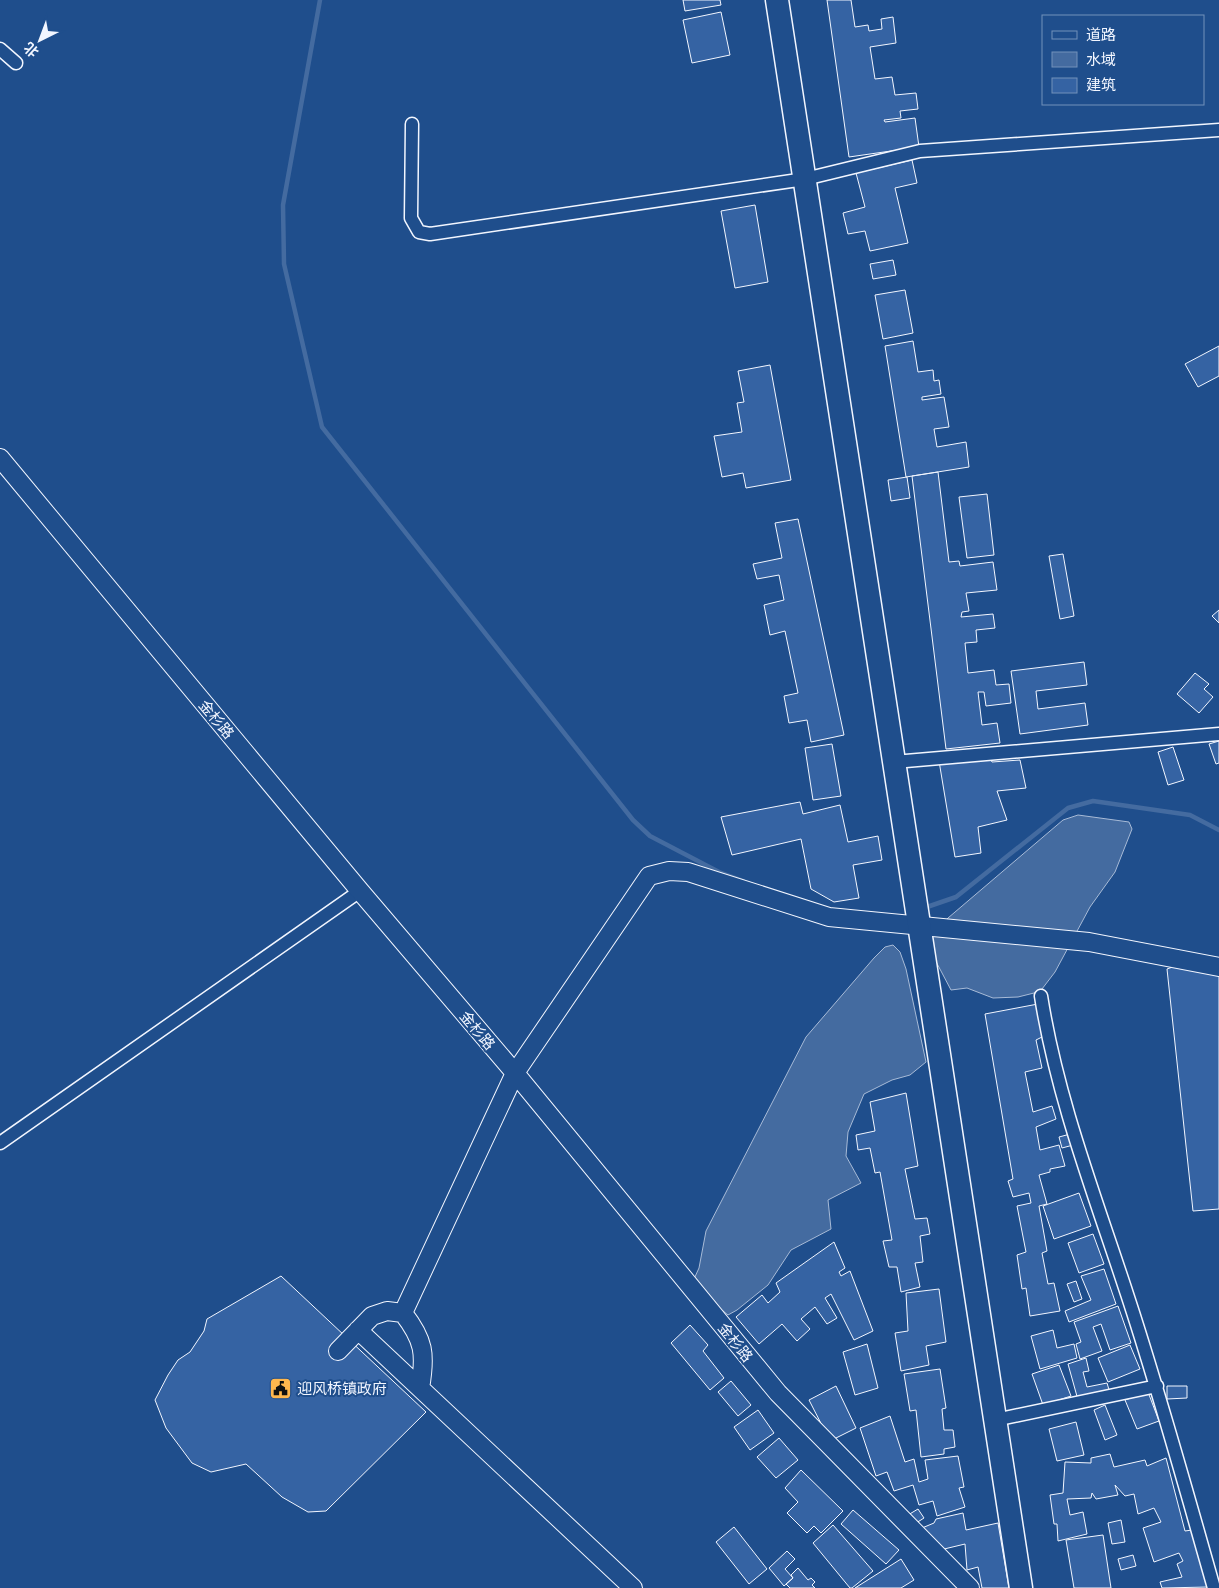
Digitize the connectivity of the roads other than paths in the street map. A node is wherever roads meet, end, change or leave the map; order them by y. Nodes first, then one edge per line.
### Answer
1 (777, 0) edge
2 (0, 49) edge
3 (16, 63) dead end
4 (412, 124) dead end
5 (1219, 130) edge
6 (804, 179) junction
7 (0, 458) edge
8 (1219, 734) edge
9 (894, 762) junction
10 (360, 891) junction
11 (917, 915) junction
12 (1219, 967) edge
13 (1041, 996) dead end
14 (515, 1073) junction
15 (0, 1143) edge
16 (403, 1313) junction
17 (358, 1330) junction
18 (338, 1351) dead end
19 (1157, 1386) junction
20 (420, 1388) junction
21 (995, 1420) junction
22 (633, 1588) edge
23 (970, 1588) edge
24 (1021, 1588) edge
25 (1214, 1588) edge

1 - 6 highway
2 - 3 street
4 - 6 street
5 - 6 street
6 - 9 highway
7 - 10 street, 金杉路
8 - 9 street
9 - 11 highway
10 - 14 street, 金杉路
10 - 15 street
11 - 12 street
11 - 14 street
11 - 21 highway
13 - 19 street
14 - 16 street
14 - 23 street, 金杉路
16 - 17 street
16 - 20 street
17 - 18 street
17 - 20 street
19 - 21 street
19 - 25 street
20 - 22 street
21 - 24 highway

